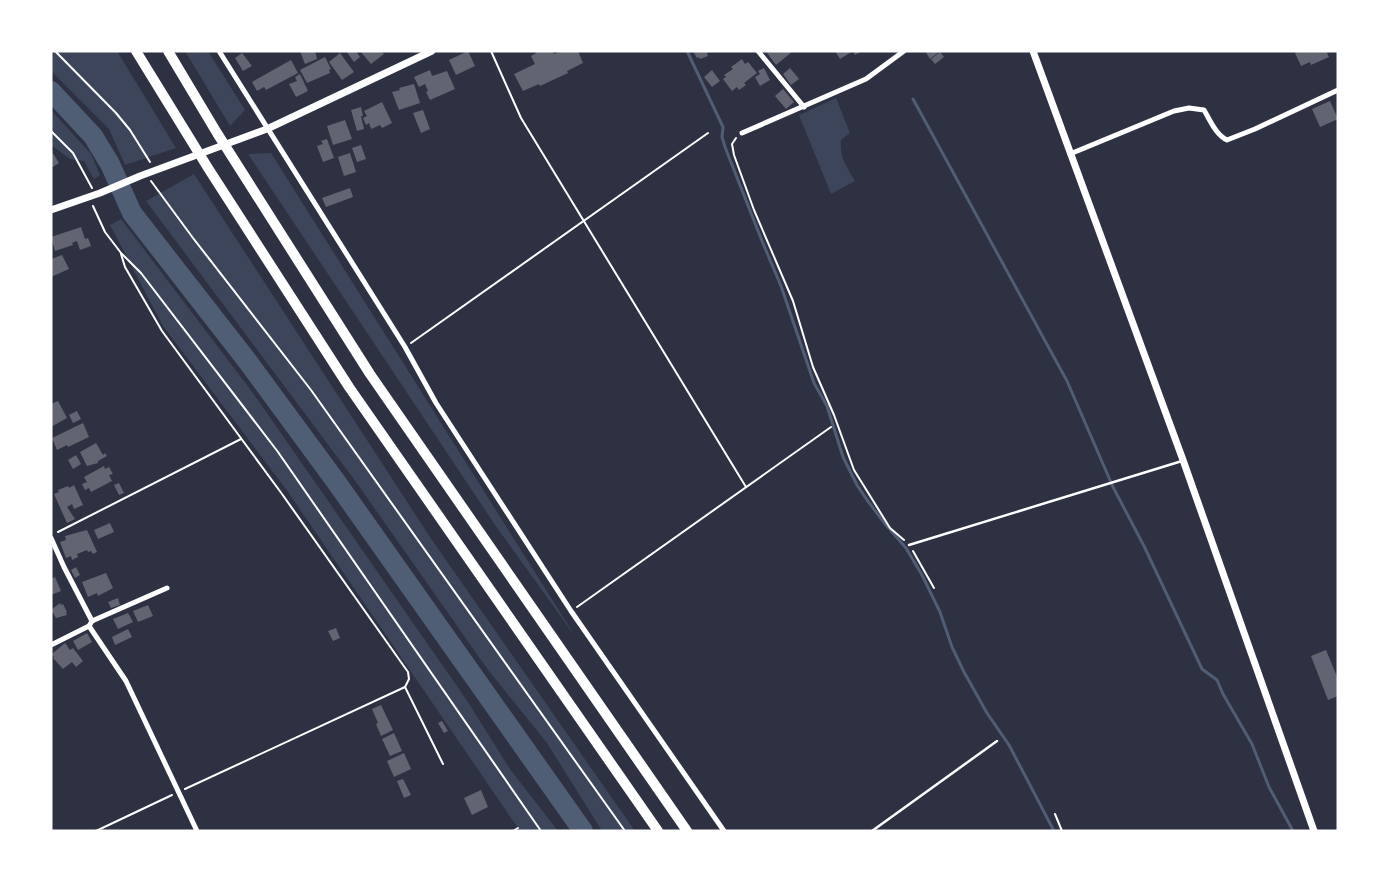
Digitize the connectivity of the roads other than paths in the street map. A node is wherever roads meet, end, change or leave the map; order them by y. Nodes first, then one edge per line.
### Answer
1 (136, 51) edge
2 (168, 51) edge
3 (219, 51) edge
4 (432, 51) edge
5 (758, 51) edge
6 (904, 51) edge
7 (1032, 51) edge
8 (1338, 90) edge
9 (804, 107) junction
10 (267, 129) junction
11 (742, 133) road end
12 (1070, 154) junction
13 (51, 210) edge
14 (1183, 460) junction
15 (51, 537) edge
16 (909, 545) road end
17 (167, 588) dead end
18 (91, 624) junction
19 (51, 646) edge
20 (997, 741) dead end
21 (198, 831) edge
22 (658, 831) edge
23 (686, 831) edge
24 (724, 831) edge
25 (872, 831) edge
26 (1314, 831) edge

1 - 22 highway
2 - 23 highway
3 - 10 street
4 - 10 street
5 - 9 street
6 - 9 street
7 - 12 street
8 - 12 street
9 - 11 street
10 - 13 street
10 - 24 street
12 - 14 street
14 - 16 lane
14 - 26 street
15 - 18 street
17 - 18 street
18 - 19 street
18 - 21 street
20 - 25 lane

